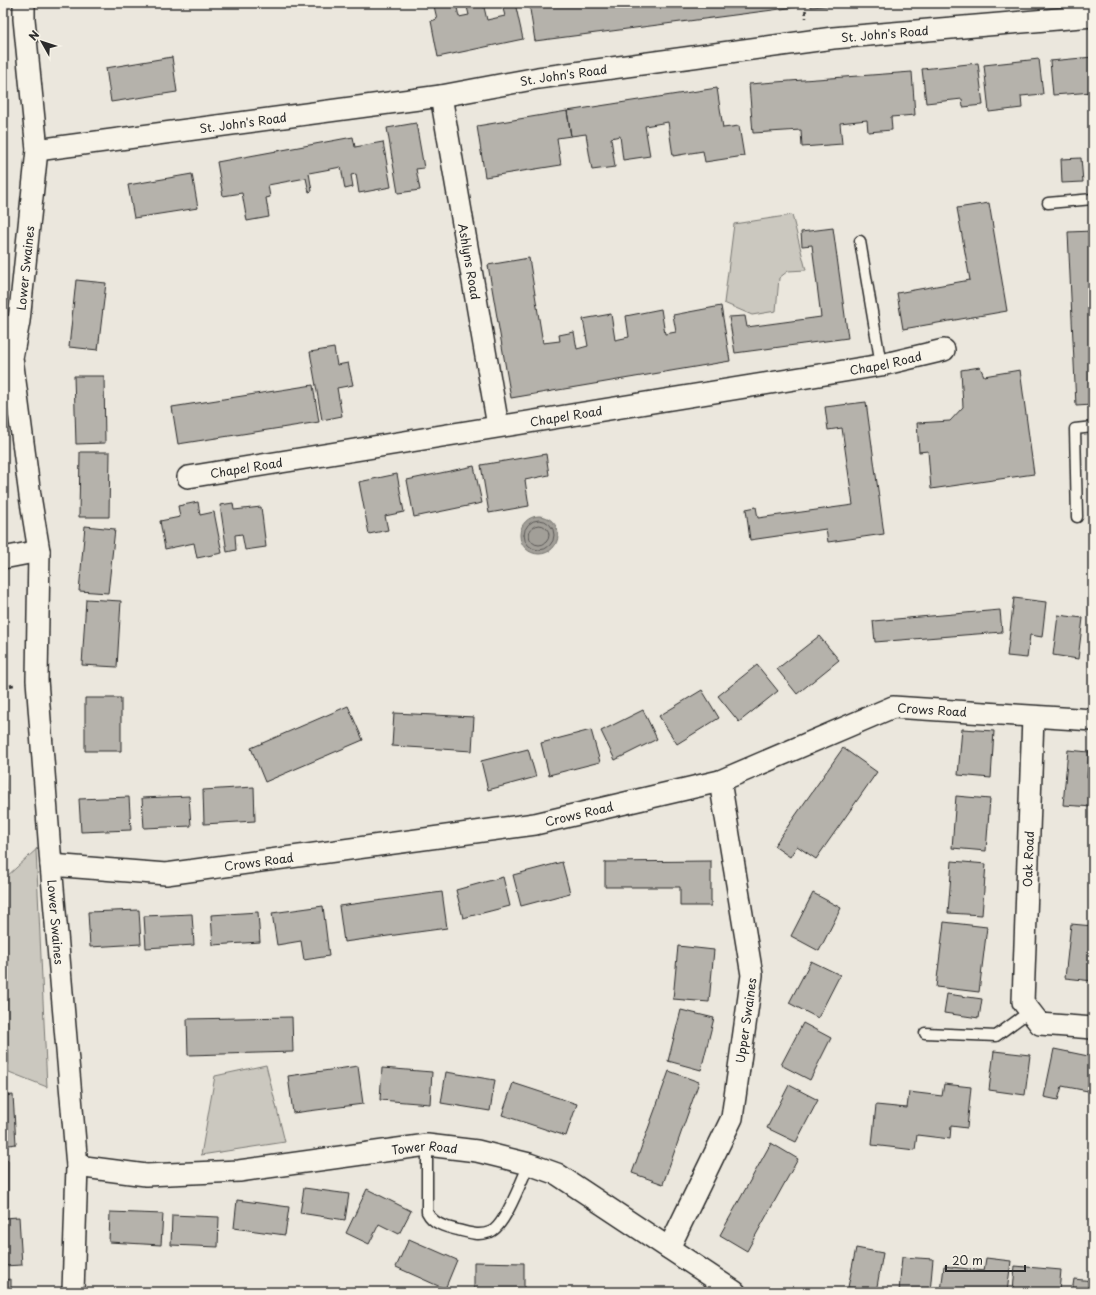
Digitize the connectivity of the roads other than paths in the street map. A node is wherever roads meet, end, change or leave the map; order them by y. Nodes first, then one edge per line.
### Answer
1 (24, 3) edge
2 (1093, 16) edge
3 (441, 96) junction
4 (37, 150) junction
5 (1093, 199) edge
6 (1048, 203) dead end
7 (860, 241) dead end
8 (11, 321) edge
9 (944, 350) dead end
10 (881, 365) junction
11 (498, 426) junction
12 (1093, 427) edge
13 (188, 477) dead end
14 (1077, 517) dead end
15 (39, 551) junction
16 (3, 558) edge
17 (1033, 717) junction
18 (1093, 720) edge
19 (720, 781) junction
20 (51, 865) junction
21 (1027, 1007) junction
22 (1093, 1028) edge
23 (925, 1032) dead end
24 (427, 1145) junction
25 (529, 1164) junction
26 (77, 1166) junction
27 (669, 1248) junction
28 (73, 1292) edge
29 (735, 1292) edge

1 - 4 street, Lower Swaines
2 - 3 street, St. John's Road
3 - 4 street, St. John's Road
3 - 11 street, Ashlyns Road
4 - 8 street, Lower Swaines
5 - 6 lane
7 - 10 lane
8 - 15 street, Lower Swaines
9 - 10 street, Chapel Road
10 - 11 street, Chapel Road
11 - 13 street, Chapel Road
12 - 14 lane
15 - 16 street
15 - 20 street, Lower Swaines
17 - 18 street, Crows Road
17 - 19 street, Crows Road
17 - 21 street, Oak Road
19 - 20 street, Crows Road
19 - 27 street, Upper Swaines
20 - 26 street, Lower Swaines
21 - 22 street
21 - 23 lane
24 - 25 street, Tower Road
24 - 25 lane
24 - 26 street, Tower Road
25 - 27 street, Tower Road
26 - 28 street, Lower Swaines
27 - 29 street, Tower Road

